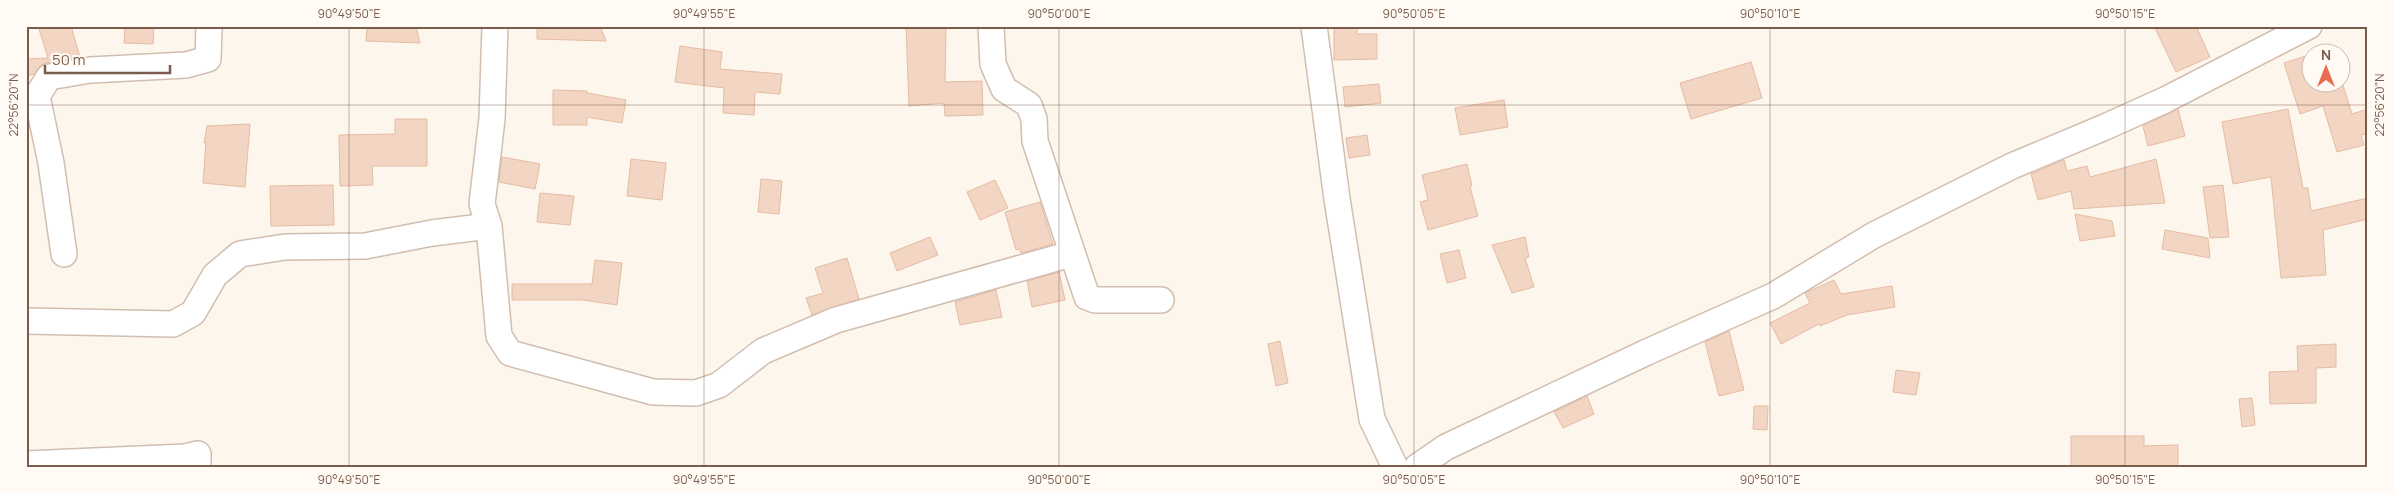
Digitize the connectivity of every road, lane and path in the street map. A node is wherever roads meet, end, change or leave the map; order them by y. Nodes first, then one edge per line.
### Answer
1 (209, 26) edge
2 (495, 26) edge
3 (991, 26) edge
4 (1314, 26) edge
5 (2309, 26) edge
6 (489, 226) junction
7 (64, 254) dead end
8 (1071, 254) junction
9 (1161, 300) dead end
10 (26, 321) edge
11 (1392, 460) edge
12 (26, 464) edge
13 (198, 467) edge
14 (1417, 467) edge

1 - 7 street
2 - 6 street
3 - 8 street
4 - 11 street
5 - 14 street
6 - 8 street
6 - 10 street
8 - 9 street
12 - 13 street

